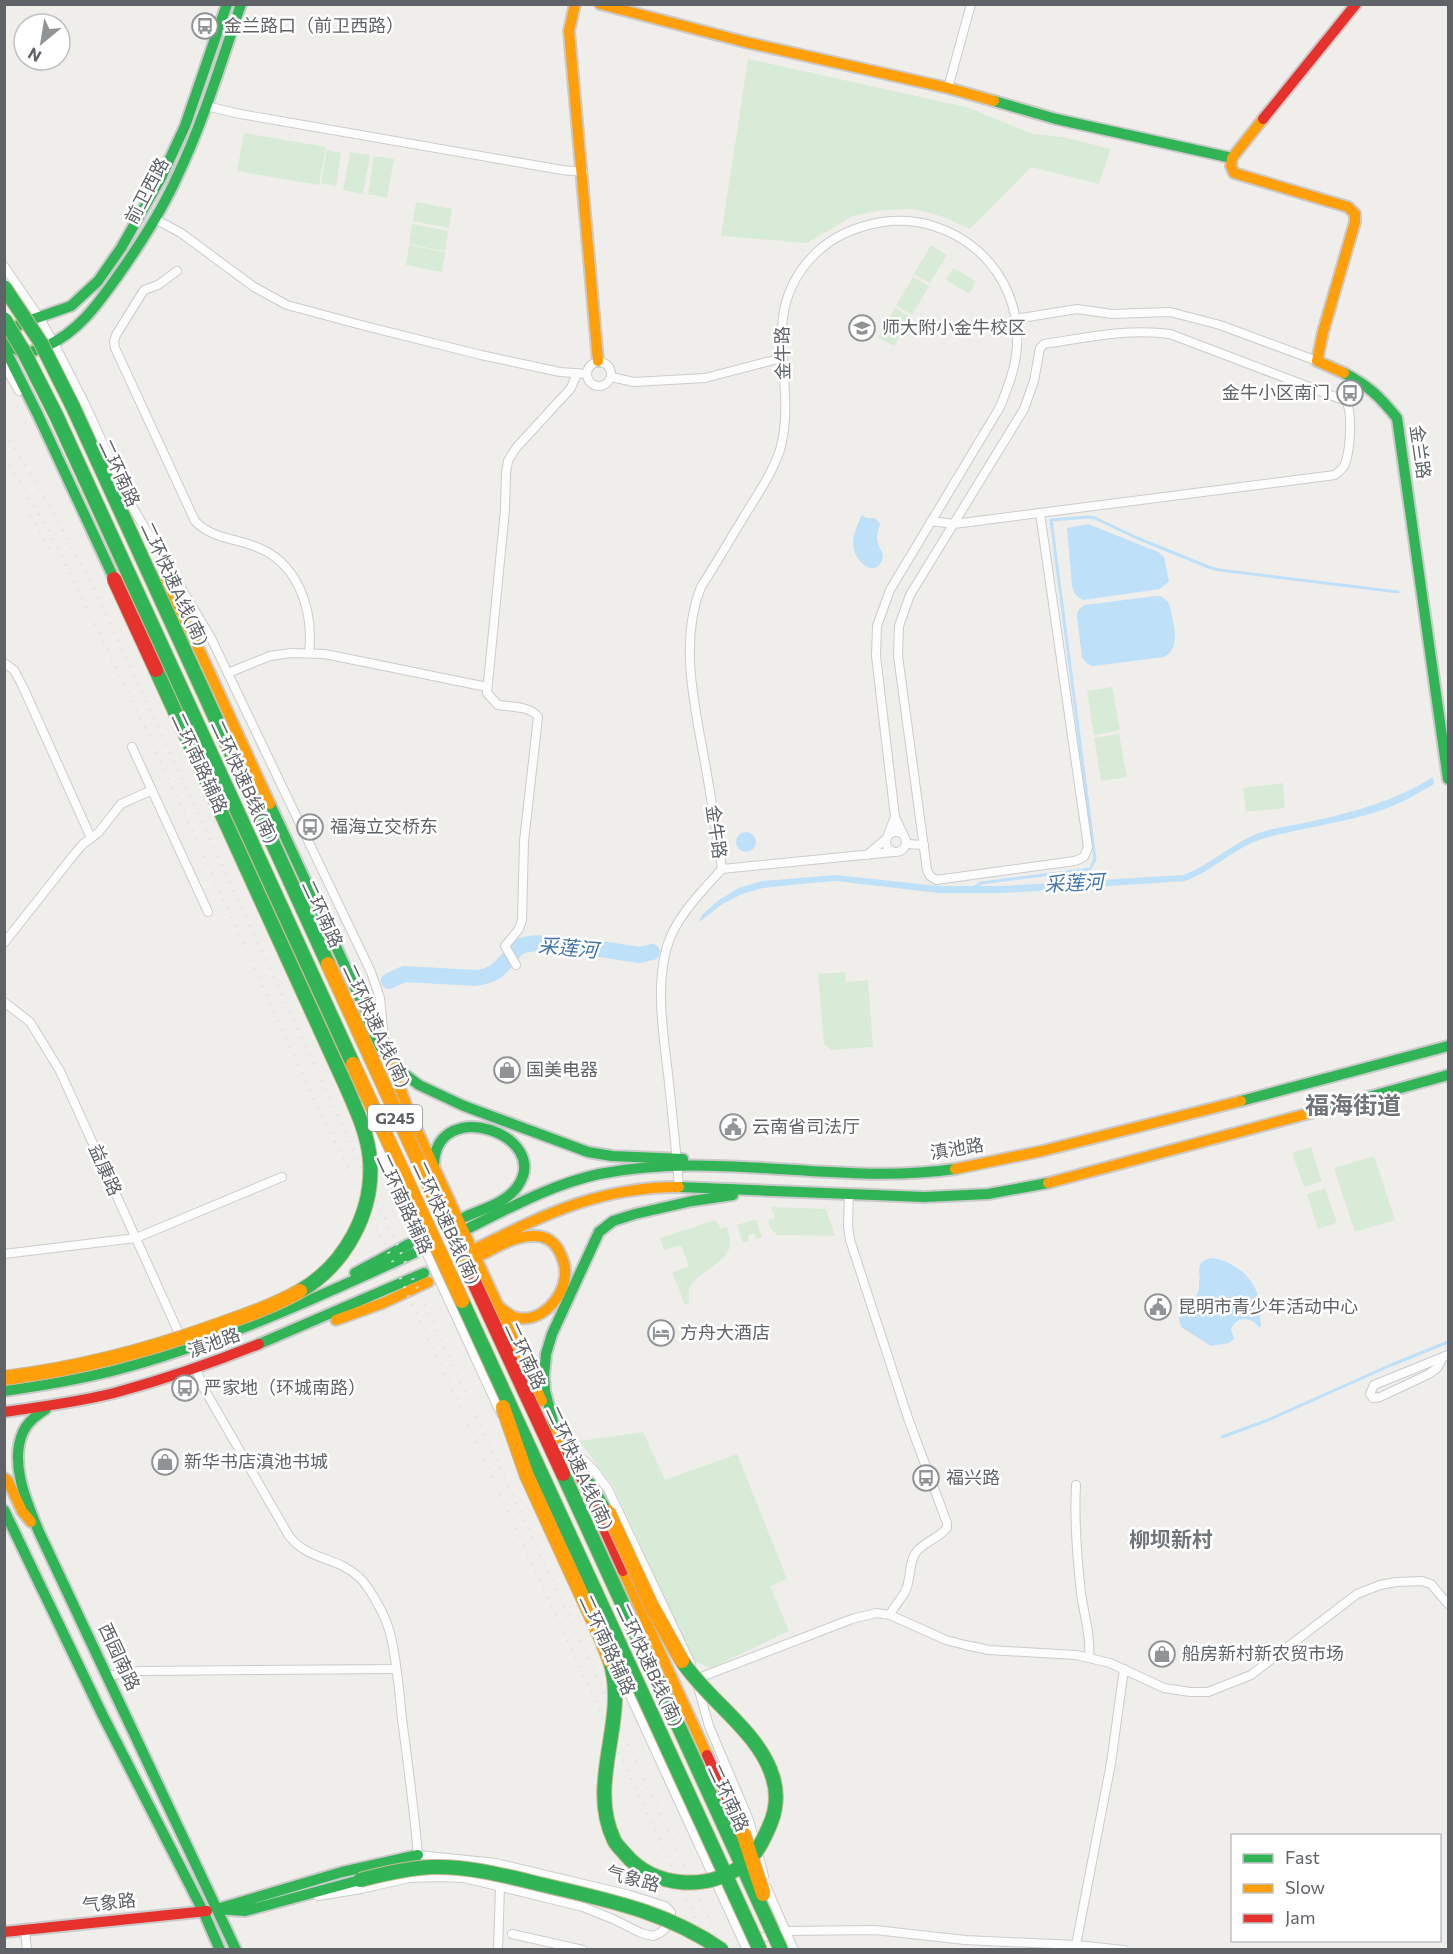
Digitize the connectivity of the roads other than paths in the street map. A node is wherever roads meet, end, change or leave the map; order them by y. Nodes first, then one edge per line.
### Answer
1 (226, 4) edge
2 (241, 4) edge
3 (575, 4) edge
4 (600, 4) edge
5 (971, 4) edge
6 (1356, 4) edge
7 (948, 88) junction
8 (206, 106) junction
9 (1232, 158) junction
10 (582, 172) junction
11 (155, 219) junction
12 (4, 266) edge
13 (177, 271) dead end
14 (4, 287) edge
15 (4, 292) edge
16 (39, 317) junction
17 (1015, 319) junction
18 (8, 335) edge
19 (54, 343) junction
20 (34, 351) junction
21 (782, 358) junction
22 (598, 361) junction
23 (1317, 361) junction
24 (577, 373) junction
25 (587, 374) junction
26 (611, 377) junction
27 (1040, 513) junction
28 (931, 521) junction
29 (954, 524) junction
30 (140, 553) junction
31 (114, 579) junction
32 (134, 584) junction
33 (309, 653) junction
34 (160, 654) junction
35 (4, 663) edge
36 (228, 673) junction
37 (487, 687) junction
38 (187, 699) junction
39 (189, 743) junction
40 (132, 747) dead end
41 (1449, 779) edge
42 (152, 790) junction
43 (896, 817) junction
44 (887, 837) junction
45 (91, 838) junction
46 (906, 841) junction
47 (924, 845) junction
48 (893, 852) junction
49 (867, 855) junction
50 (722, 869) junction
51 (207, 912) dead end
52 (4, 943) edge
53 (516, 965) dead end
54 (336, 989) junction
55 (4, 1002) edge
56 (1449, 1046) edge
57 (389, 1057) junction
58 (1449, 1075) edge
59 (675, 1163) junction
60 (435, 1168) junction
61 (282, 1177) dead end
62 (679, 1187) junction
63 (655, 1188) junction
64 (785, 1191) junction
65 (849, 1194) junction
66 (136, 1238) junction
67 (412, 1249) tunnel mouth
68 (4, 1254) edge
69 (426, 1277) tunnel mouth
70 (498, 1306) junction
71 (186, 1350) junction
72 (1446, 1356) edge
73 (490, 1361) junction
74 (196, 1369) junction
75 (4, 1378) edge
76 (4, 1390) edge
77 (66, 1404) junction
78 (4, 1412) edge
79 (556, 1431) junction
80 (4, 1478) edge
81 (1076, 1485) dead end
82 (4, 1510) edge
83 (603, 1515) junction
84 (584, 1528) junction
85 (39, 1532) junction
86 (1449, 1604) edge
87 (890, 1615) junction
88 (1089, 1658) junction
89 (396, 1669) junction
90 (1124, 1669) junction
91 (108, 1676) junction
92 (696, 1679) junction
93 (418, 1855) junction
94 (500, 1886) junction
95 (284, 1901) junction
96 (210, 1910) junction
97 (25, 1930) junction
98 (4, 1932) edge
99 (512, 1934) dead end
100 (772, 1943) edge
101 (1076, 1945) junction
102 (27, 1950) edge
103 (220, 1950) edge
104 (236, 1950) edge
105 (498, 1950) edge
106 (583, 1950) edge
107 (722, 1950) edge
108 (747, 1950) edge
109 (794, 1950) edge
110 (1124, 1950) edge

1 - 16 main road, 前卫西路
2 - 8 main road, 前卫西路
3 - 10 main road
4 - 7 main road
5 - 7 street
6 - 9 main road
7 - 9 main road
8 - 10 street
8 - 11 main road, 前卫西路
9 - 23 main road
10 - 22 main road
11 - 19 main road, 前卫西路
11 - 24 street
12 - 16 street
13 - 33 street
14 - 30 main road, 二环快速A线(南), bridge
15 - 18 main road, 二环南路 / G245
16 - 18 main road, 前卫西路
16 - 19 street
17 - 21 street, 金牛路
17 - 23 street
17 - 28 street, 金牛路
18 - 20 main road, 二环南路 / G245
18 - 20 main road
18 - 31 main road
18 - 32 main road, 二环快速B线(南), bridge
18 - 108 street, 二环南路辅路
19 - 20 main road, 前卫西路
19 - 36 street
20 - 54 main road, 二环南路 / G245
20 - 100 main road, 二环南路 / G245
21 - 26 street
21 - 50 street, 金牛路
22 - 25 street
22 - 26 street
23 - 41 main road, 金兰路
24 - 25 street
24 - 37 street
25 - 26 street
27 - 29 street
27 - 29 street
27 - 47 street
28 - 29 street
28 - 43 street, 金牛路
29 - 47 street
30 - 57 main road, bridge
30 - 100 main road, 二环快速A线(南), bridge
31 - 34 main road, bridge
31 - 39 main road, bridge
32 - 34 main road, bridge
32 - 38 main road, 二环快速B线(南), bridge
33 - 36 street
33 - 37 street
34 - 38 main road, bridge
34 - 39 main road, bridge
35 - 45 street
36 - 57 street
37 - 53 street
38 - 73 main road, 二环快速B线(南), bridge
39 - 75 main road, bridge
40 - 42 street
42 - 45 street
42 - 51 street
43 - 44 street
43 - 46 street
44 - 46 street
44 - 48 street
44 - 49 street
45 - 52 street
46 - 47 street
46 - 48 street
48 - 49 street, 金牛路
49 - 50 street, 金牛路
50 - 59 street, 金牛路
54 - 57 main road
54 - 84 main road, 二环南路 / G245
55 - 66 street, 益康路
56 - 59 main road, 滇池路
57 - 59 main road
57 - 60 main road
58 - 65 main road
59 - 60 main road
59 - 62 street, 金牛路
59 - 63 main road
60 - 70 main road
61 - 66 street
62 - 63 main road
62 - 64 main road
63 - 70 main road
64 - 65 main road
64 - 79 main road
65 - 87 street
66 - 68 street
66 - 71 street, 益康路
67 - 71 main road, 滇池路
69 - 74 main road, 滇池路
70 - 79 main road
71 - 76 main road, 滇池路
72 - 72 street
73 - 83 main road, bridge
73 - 100 main road, 二环快速B线(南), bridge
74 - 77 main road, 滇池路
74 - 89 street
77 - 78 main road, 滇池路
77 - 85 main road, 西园南路
79 - 83 main road
79 - 84 main road
79 - 92 street
80 - 85 main road
81 - 88 street
82 - 96 main road, 西园南路
83 - 100 main road, bridge
84 - 100 main road, 二环南路 / G245
85 - 91 main road, 西园南路
86 - 90 street
87 - 88 street
87 - 92 street
88 - 90 street
89 - 91 street
89 - 93 street
90 - 101 street
91 - 96 main road, 西园南路
92 - 100 street
93 - 94 street, 气象路
93 - 96 main road, 气象路
94 - 95 street, 气象路
94 - 105 street
95 - 96 main road, 气象路
95 - 107 main road, 气象路, bridge
96 - 97 main road, 气象路
96 - 103 main road, 西园南路
96 - 104 main road, 西园南路
97 - 98 main road, 气象路
97 - 102 street
99 - 106 street
100 - 101 street
100 - 109 street
101 - 110 street

